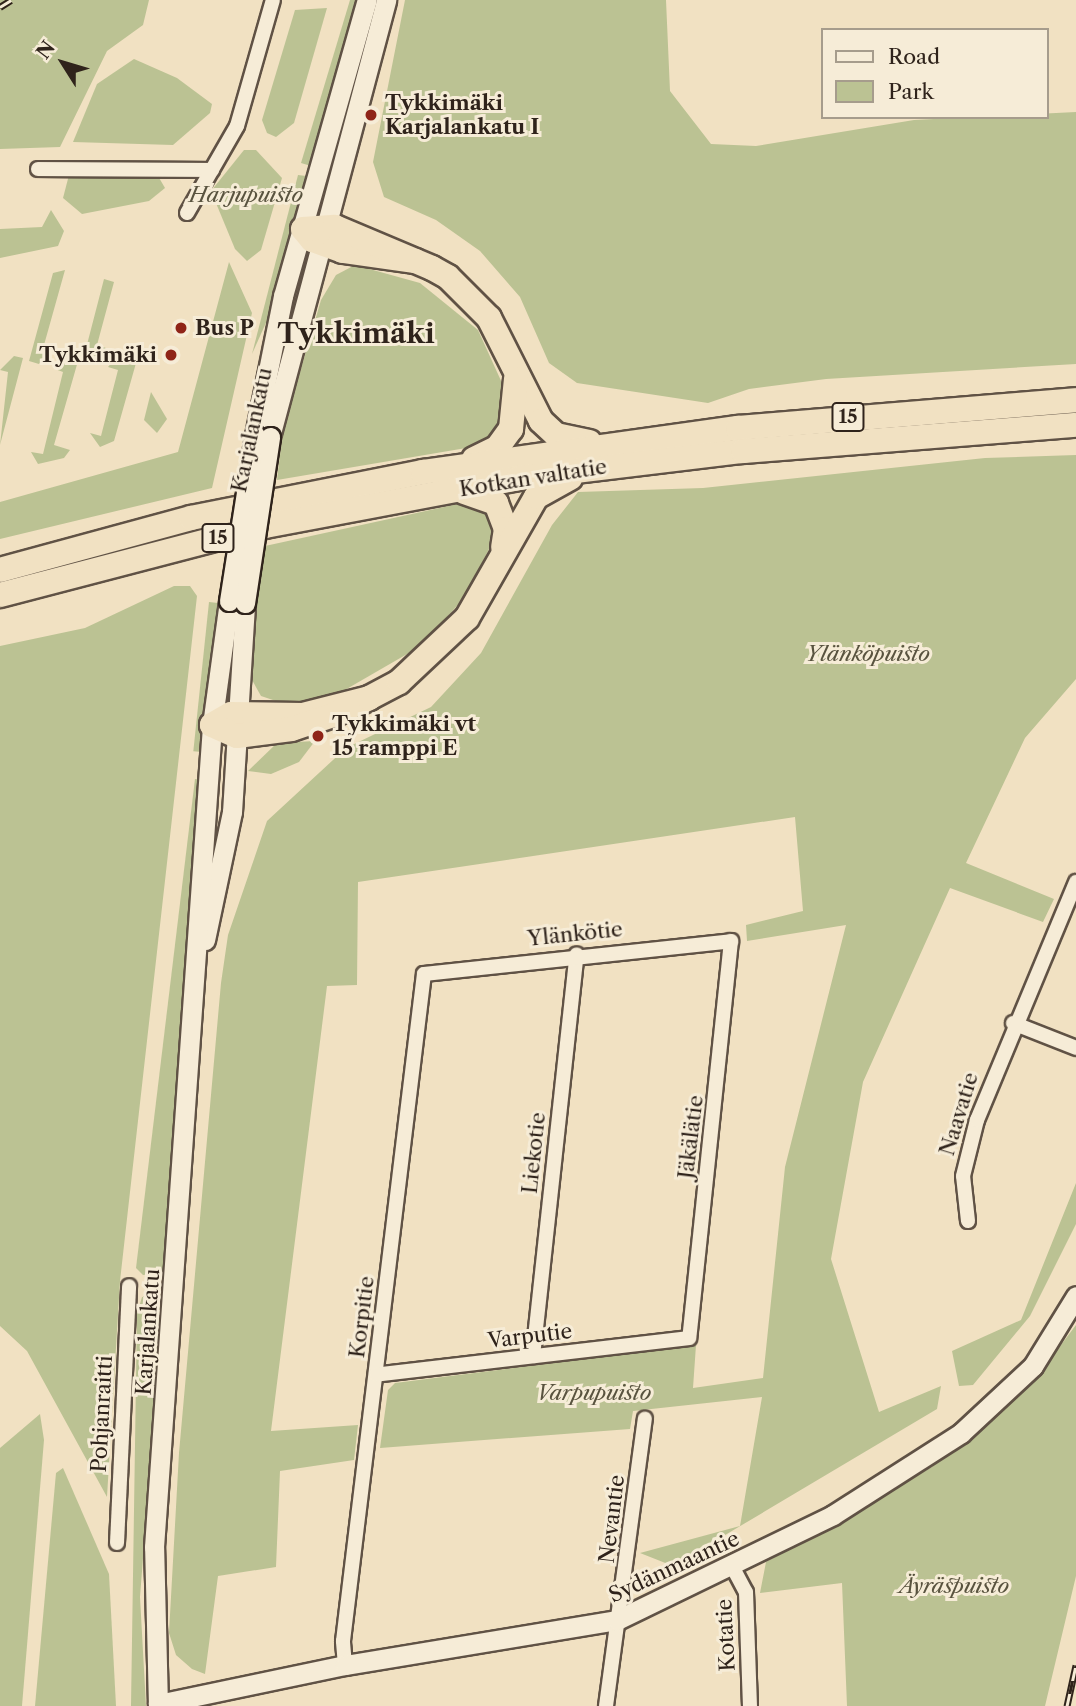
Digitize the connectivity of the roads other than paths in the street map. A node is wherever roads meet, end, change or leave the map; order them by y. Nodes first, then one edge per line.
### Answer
1 (273, 0) edge
2 (367, 0) edge
3 (386, 0) edge
4 (38, 169) dead end
5 (212, 170) junction
6 (187, 213) dead end
7 (317, 233) junction
8 (515, 375) junction
9 (1076, 400) edge
10 (1076, 425) edge
11 (621, 443) junction
12 (642, 463) junction
13 (423, 471) junction
14 (438, 493) junction
15 (499, 565) junction
16 (0, 570) edge
17 (0, 595) edge
18 (237, 602) junction
19 (212, 725) junction
20 (237, 725) junction
21 (1076, 882) edge
22 (731, 941) joint
23 (577, 954) junction
24 (199, 961) junction
25 (424, 974) joint
26 (1013, 1023) junction
27 (1076, 1048) edge
28 (968, 1221) dead end
29 (129, 1286) dead end
30 (1076, 1296) edge
31 (689, 1338) joint
32 (533, 1356) junction
33 (376, 1375) junction
34 (645, 1419) dead end
35 (117, 1544) dead end
36 (732, 1566) junction
37 (617, 1620) junction
38 (345, 1665) junction
39 (158, 1705) edge
40 (606, 1706) edge
41 (750, 1706) edge

1 - 5 street
2 - 7 main road, Karjalankatu
3 - 7 main road, Karjalankatu
4 - 5 street
5 - 6 street
7 - 8 highway
7 - 18 main road, Karjalankatu, bridge
8 - 11 highway
8 - 13 highway
9 - 11 highway, Kotkan valtatie / 15
10 - 12 highway, Kotkan valtatie / 15
11 - 13 highway, Kotkan valtatie / 15
12 - 14 highway, Kotkan valtatie / 15
12 - 15 highway
13 - 16 highway, Kotkan valtatie / 15
14 - 15 highway
14 - 17 highway, Kotkan valtatie / 15
15 - 20 highway
18 - 19 main road, Karjalankatu
18 - 20 main road, Karjalankatu
19 - 20 highway
19 - 24 main road, Karjalankatu
20 - 24 main road, Karjalankatu
21 - 26 street, Naavatie
22 - 23 street, Ylänkötie
22 - 31 street, Jäkälätie
23 - 25 street, Ylänkötie
23 - 32 street, Liekotie
24 - 39 main road, Karjalankatu
25 - 33 street, Korpitie
26 - 27 street
26 - 28 street, Naavatie
29 - 35 street, Pohjanraitti
30 - 36 main road, Sydänmaantie
31 - 32 street, Varputie
32 - 33 street, Varputie
33 - 38 street, Korpitie
34 - 37 street, Nevantie
36 - 37 main road, Sydänmaantie
36 - 41 street, Kotatie
37 - 38 main road, Sydänmaantie
37 - 40 street, Nevantie
38 - 39 main road, Sydänmaantie

